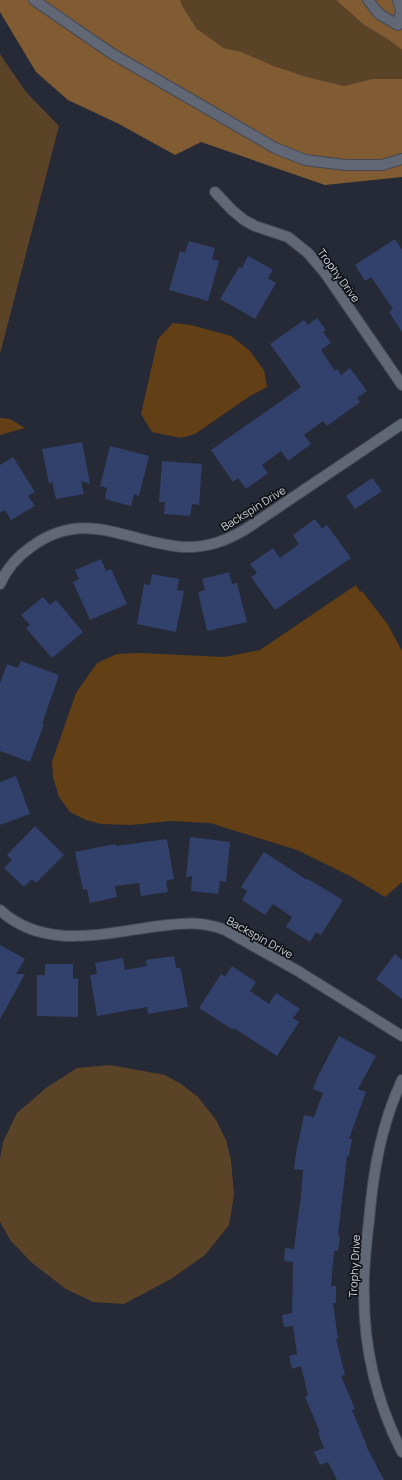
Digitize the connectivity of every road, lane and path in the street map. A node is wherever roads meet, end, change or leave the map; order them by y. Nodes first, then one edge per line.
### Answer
1 (34, 0) edge
2 (368, 0) edge
3 (398, 0) edge
4 (375, 4) edge
5 (400, 29) edge
6 (402, 158) edge
7 (215, 192) dead end
8 (402, 385) edge
9 (402, 424) edge
10 (0, 584) edge
11 (0, 910) edge
12 (402, 1036) edge
13 (402, 1080) edge
14 (402, 1452) edge

1 - 6 street
2 - 4 street
3 - 5 street
4 - 5 street
7 - 8 street, Trophy Drive
9 - 10 street, Backspin Drive
11 - 12 street, Backspin Drive
13 - 14 street, Trophy Drive

